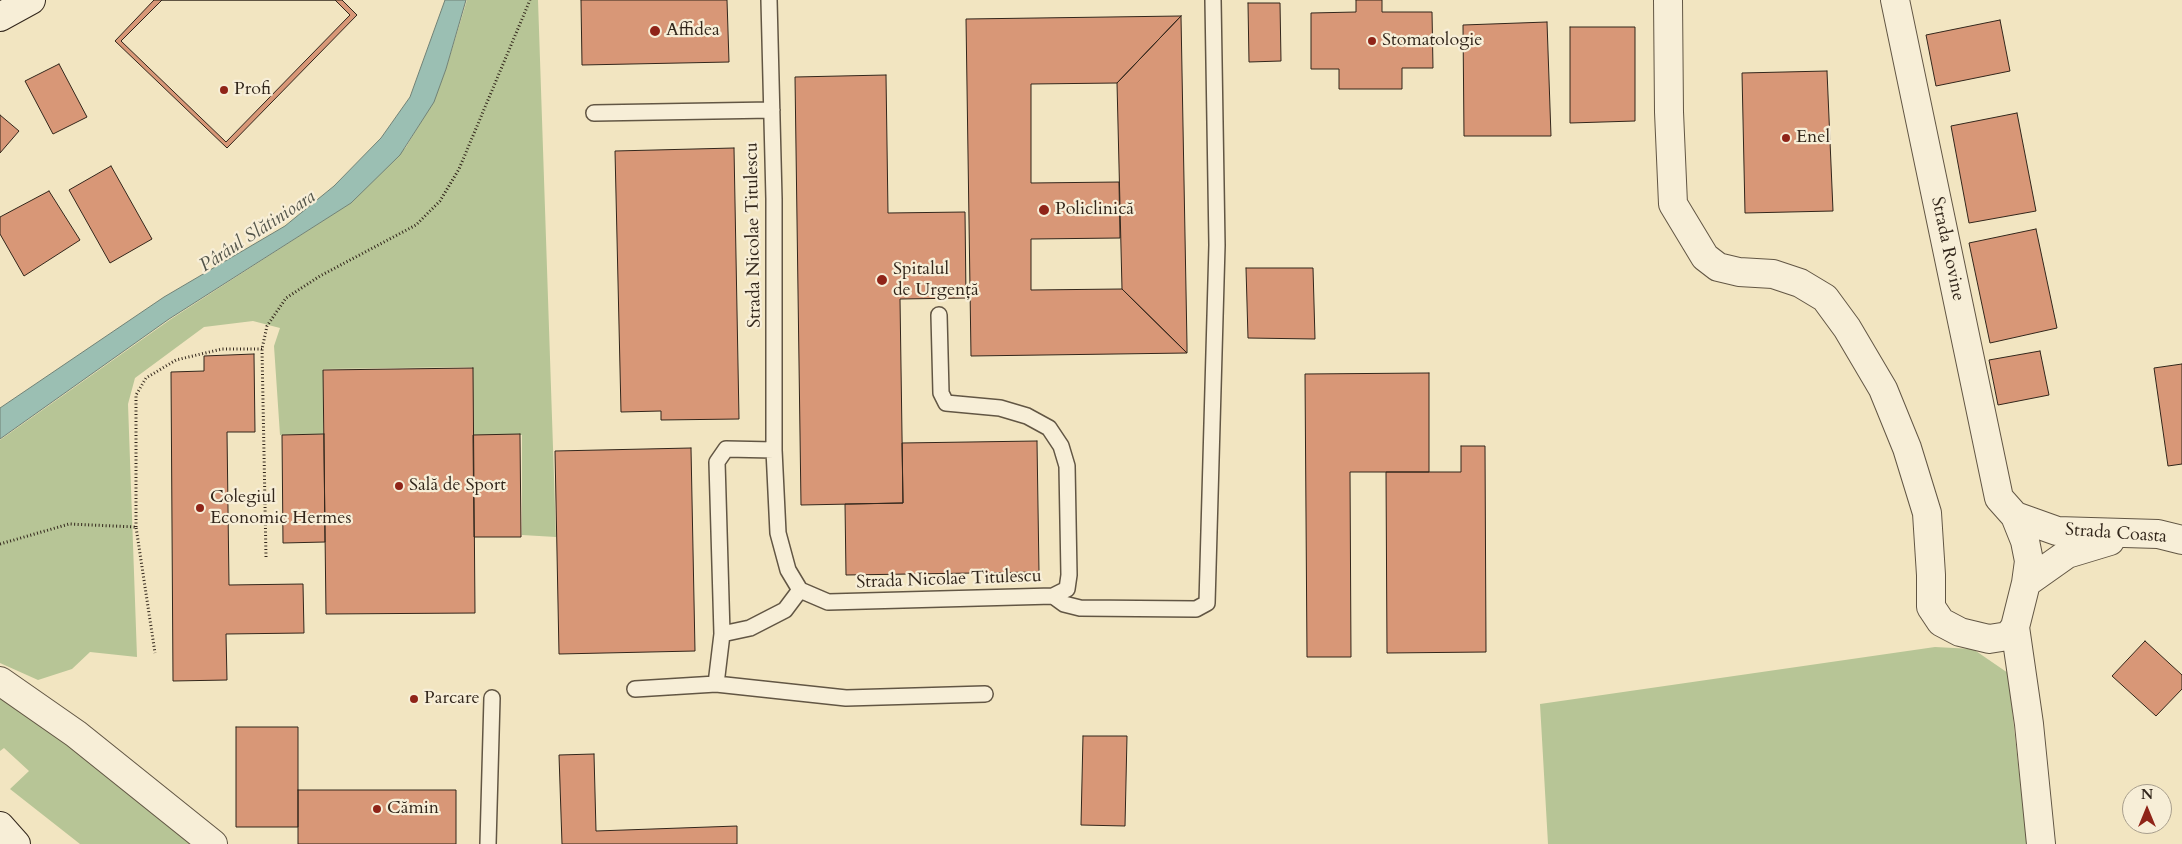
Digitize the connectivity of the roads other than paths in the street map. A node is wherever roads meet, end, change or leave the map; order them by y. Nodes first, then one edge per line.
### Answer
1 (31, 0) edge
2 (768, 0) edge
3 (1213, 0) edge
4 (1668, 0) edge
5 (1896, 0) edge
6 (0, 17) edge
7 (772, 110) junction
8 (594, 113) dead end
9 (939, 315) dead end
10 (774, 450) junction
11 (2007, 507) junction
12 (2170, 537) edge
13 (2026, 583) junction
14 (800, 590) junction
15 (1052, 596) junction
16 (2015, 626) junction
17 (722, 634) junction
18 (0, 681) edge
19 (716, 684) junction
20 (635, 689) dead end
21 (985, 694) dead end
22 (492, 698) dead end
23 (0, 826) edge
24 (16, 844) edge
25 (212, 844) edge
26 (488, 844) edge
27 (2041, 844) edge

1 - 6 street
2 - 7 lane, Strada Nicolae Titulescu
3 - 15 lane
4 - 16 street
5 - 11 street, Strada Rovine
7 - 8 lane
7 - 10 lane, Strada Nicolae Titulescu
9 - 15 lane, Strada Nicolae Titulescu
10 - 14 lane, Strada Nicolae Titulescu
10 - 17 lane
11 - 12 street, Strada Coasta
11 - 13 street, Strada Rovine
12 - 13 street
13 - 16 street, Strada Rovine
14 - 15 lane, Strada Nicolae Titulescu
14 - 17 lane
16 - 27 street
17 - 19 lane
18 - 25 street
19 - 20 lane
19 - 21 lane
22 - 26 lane
23 - 24 street

